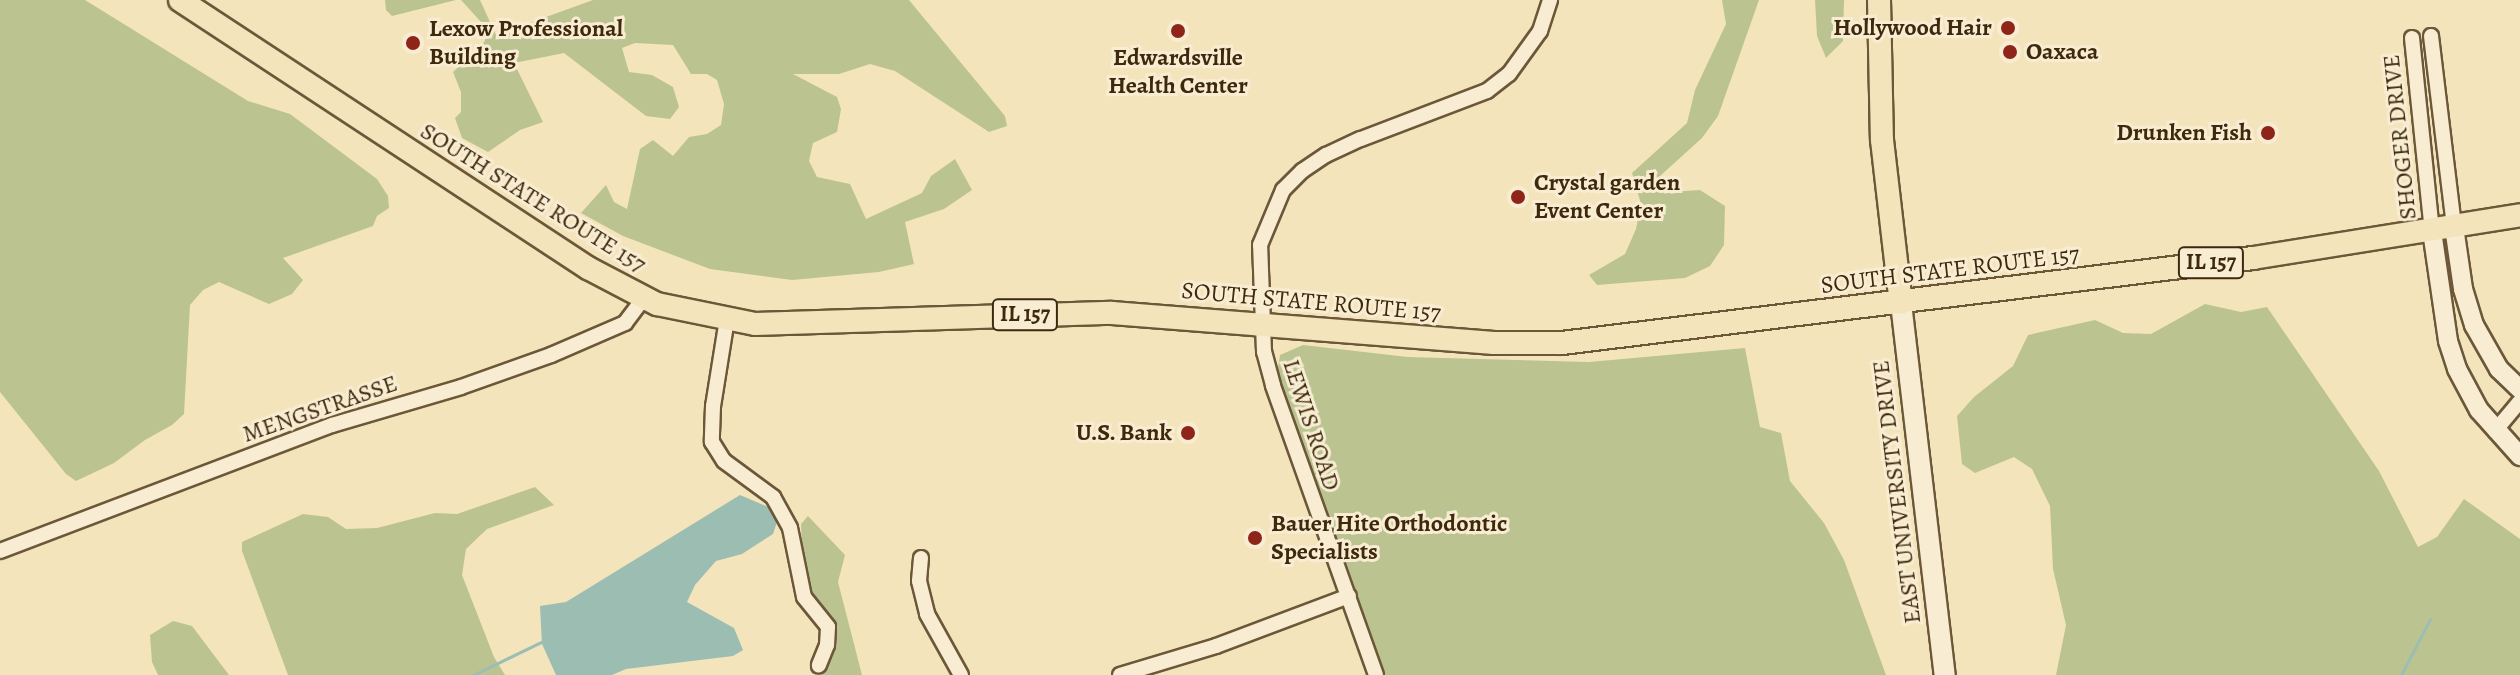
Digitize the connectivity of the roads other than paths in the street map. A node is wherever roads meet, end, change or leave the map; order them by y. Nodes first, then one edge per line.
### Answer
1 (180, 0) edge
2 (1550, 0) edge
3 (1879, 0) edge
4 (2431, 36) dead end
5 (2412, 38) dead end
6 (2520, 215) edge
7 (2443, 229) junction
8 (644, 298) junction
9 (1901, 303) junction
10 (727, 319) junction
11 (1265, 323) junction
12 (2520, 389) edge
13 (2520, 401) edge
14 (2495, 431) junction
15 (2520, 456) edge
16 (0, 551) edge
17 (921, 558) dead end
18 (1349, 596) junction
19 (819, 665) dead end
20 (961, 675) edge
21 (1120, 675) edge
22 (1376, 675) edge
23 (1945, 675) edge

1 - 8 main road, SOUTH STATE ROUTE 157 / IL 157
2 - 11 street, LEWIS ROAD
3 - 9 main road
4 - 7 street, SHOGER DRIVE
5 - 7 street, SHOGER DRIVE
6 - 7 main road, SOUTH STATE ROUTE 157 / IL 157
7 - 9 main road, SOUTH STATE ROUTE 157 / IL 157
7 - 12 street
7 - 14 street
8 - 10 main road, SOUTH STATE ROUTE 157 / IL 157
8 - 16 street, MENGSTRASSE
9 - 11 main road, SOUTH STATE ROUTE 157 / IL 157
9 - 23 main road, EAST UNIVERSITY DRIVE
10 - 11 main road, SOUTH STATE ROUTE 157 / IL 157
10 - 19 street
11 - 18 street, LEWIS ROAD
13 - 14 street
14 - 15 street
17 - 20 street
18 - 21 street
18 - 22 street, LEWIS ROAD

